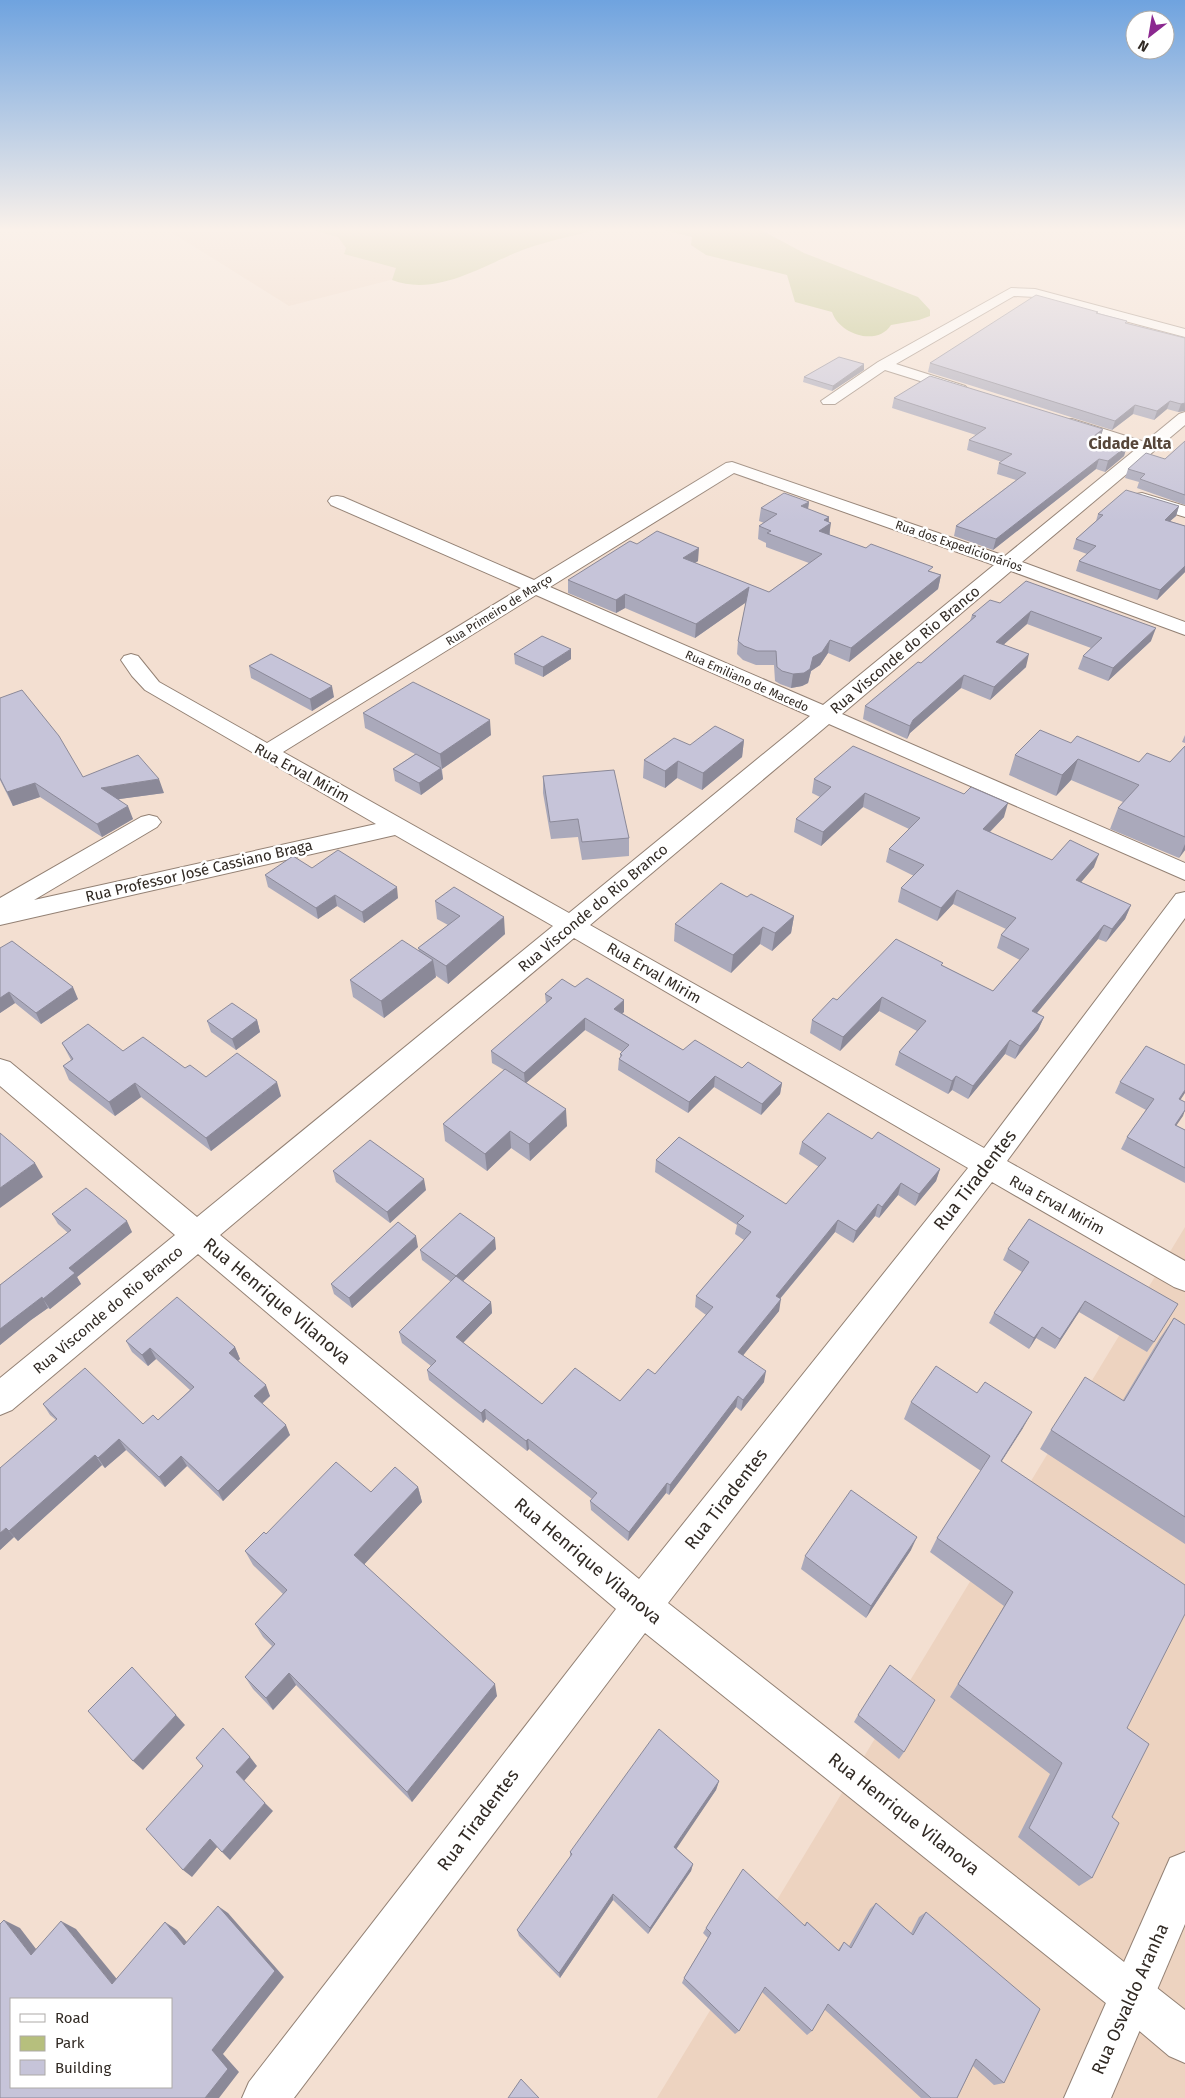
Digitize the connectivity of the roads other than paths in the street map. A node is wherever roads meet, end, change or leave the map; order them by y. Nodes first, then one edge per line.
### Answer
1 (950, 327) edge
2 (1162, 327) edge
3 (1185, 333) edge
4 (883, 365) junction
5 (976, 394) edge
6 (829, 402) dead end
7 (1185, 416) edge
8 (1052, 418) edge
9 (1148, 448) junction
10 (732, 467) joint
11 (1118, 490) junction
12 (337, 501) dead end
13 (1185, 512) edge
14 (1009, 564) junction
15 (536, 587) junction
16 (1185, 629) edge
17 (131, 660) dead end
18 (824, 716) junction
19 (266, 753) junction
20 (149, 822) dead end
21 (398, 826) junction
22 (1185, 872) edge
23 (1185, 900) edge
24 (0, 909) edge
25 (0, 916) edge
26 (572, 925) junction
27 (0, 1070) edge
28 (987, 1166) junction
29 (198, 1236) junction
30 (1185, 1277) edge
31 (0, 1400) edge
32 (642, 1606) junction
33 (1185, 1873) edge
34 (1133, 1996) junction
35 (1185, 2040) edge
36 (265, 2098) edge
37 (1087, 2098) edge

1 - 4 street
2 - 3 street
4 - 5 street
4 - 6 street
7 - 9 street, Rua Visconde do Rio Branco
8 - 9 street
9 - 11 street, Rua Visconde do Rio Branco
10 - 14 street, Rua dos Expedicionários
10 - 15 street, Rua Primeiro de Março
11 - 13 street
11 - 14 street, Rua Visconde do Rio Branco
12 - 15 street, Rua Emiliano de Macedo
14 - 16 street, Rua dos Expedicionários
14 - 18 street, Rua Visconde do Rio Branco
15 - 18 street, Rua Emiliano de Macedo
15 - 19 street, Rua Primeiro de Março
17 - 19 street, Rua Erval Mirim
18 - 22 street, Rua Emiliano de Macedo
18 - 26 street, Rua Visconde do Rio Branco
19 - 21 street, Rua Erval Mirim
20 - 24 street
21 - 25 street, Rua Professor José Cassiano Braga
21 - 26 street, Rua Erval Mirim
23 - 28 street, Rua Tiradentes
26 - 28 street, Rua Erval Mirim
26 - 29 street, Rua Visconde do Rio Branco
27 - 29 street, Rua Henrique Vilanova
28 - 30 street, Rua Erval Mirim
28 - 32 street, Rua Tiradentes
29 - 31 street, Rua Visconde do Rio Branco
29 - 32 street, Rua Henrique Vilanova
32 - 34 street, Rua Henrique Vilanova
32 - 36 street, Rua Tiradentes
33 - 34 street, Rua Osvaldo Aranha
34 - 35 street, Rua Henrique Vilanova
34 - 37 street, Rua Osvaldo Aranha

